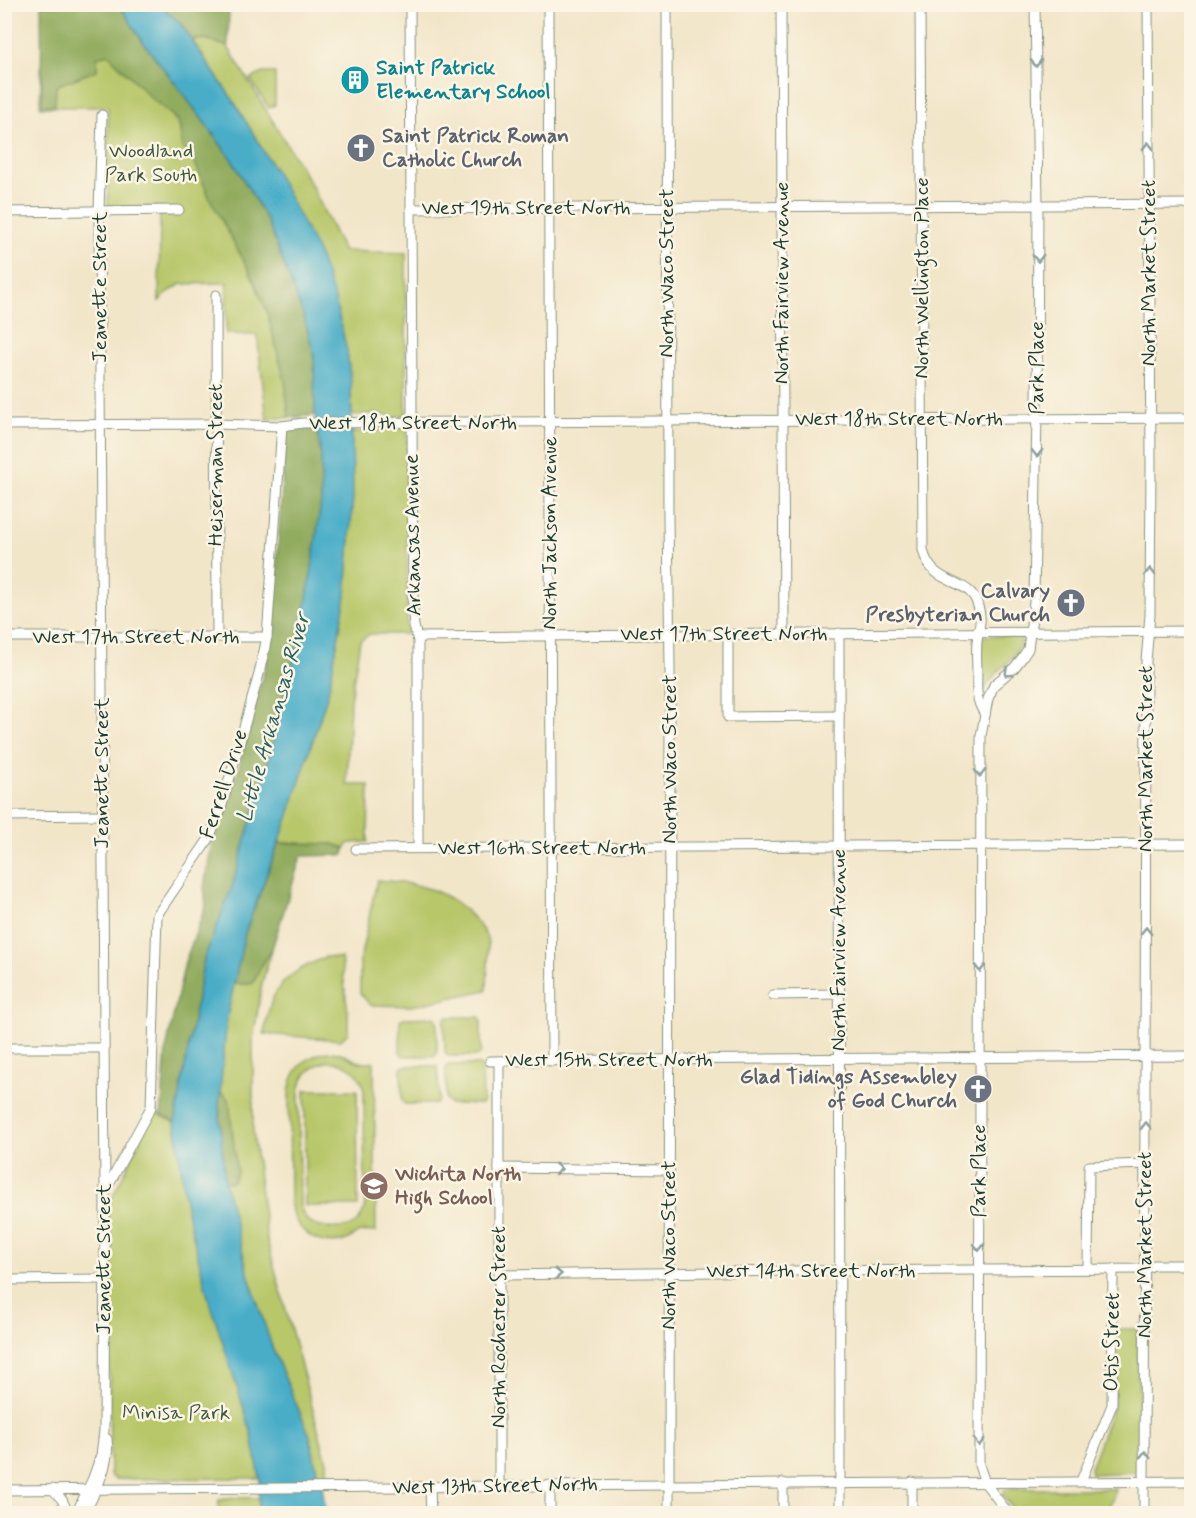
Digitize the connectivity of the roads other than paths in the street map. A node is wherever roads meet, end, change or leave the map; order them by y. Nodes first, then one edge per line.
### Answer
1 (410, 4) edge
2 (548, 4) edge
3 (667, 4) edge
4 (781, 4) edge
5 (920, 4) edge
6 (1035, 4) edge
7 (1148, 4) edge
8 (102, 115) dead end
9 (1149, 204) junction
10 (1191, 204) edge
11 (1038, 205) junction
12 (922, 206) junction
13 (666, 207) junction
14 (782, 207) junction
15 (549, 208) junction
16 (411, 209) junction
17 (179, 210) dead end
18 (99, 211) junction
19 (4, 212) edge
20 (216, 295) dead end
21 (1037, 418) junction
22 (1150, 418) junction
23 (1191, 418) edge
24 (922, 419) junction
25 (782, 420) junction
26 (667, 421) junction
27 (550, 422) junction
28 (412, 423) junction
29 (101, 424) junction
30 (216, 424) junction
31 (4, 425) edge
32 (282, 426) junction
33 (1191, 630) edge
34 (1149, 631) junction
35 (979, 632) junction
36 (1031, 632) junction
37 (784, 633) junction
38 (839, 633) junction
39 (670, 634) junction
40 (728, 634) junction
41 (550, 635) junction
42 (101, 636) junction
43 (217, 636) junction
44 (4, 637) edge
45 (267, 637) junction
46 (417, 637) junction
47 (985, 715) junction
48 (839, 716) junction
49 (102, 815) junction
50 (4, 816) edge
51 (1146, 844) junction
52 (1191, 844) edge
53 (980, 845) junction
54 (839, 846) junction
55 (670, 847) junction
56 (418, 848) junction
57 (552, 848) junction
58 (356, 849) dead end
59 (840, 994) junction
60 (773, 995) dead end
61 (4, 1048) edge
62 (103, 1048) junction
63 (1146, 1056) junction
64 (1191, 1056) edge
65 (980, 1057) junction
66 (840, 1058) junction
67 (669, 1060) junction
68 (495, 1061) joint
69 (552, 1061) junction
70 (1146, 1164) junction
71 (499, 1168) junction
72 (669, 1170) junction
73 (105, 1192) junction
74 (1191, 1265) edge
75 (1088, 1269) junction
76 (1113, 1269) junction
77 (1145, 1269) junction
78 (840, 1270) junction
79 (979, 1270) junction
80 (669, 1272) junction
81 (500, 1275) junction
82 (105, 1279) junction
83 (4, 1280) edge
84 (104, 1431) junction
85 (107, 1460) junction
86 (1144, 1481) junction
87 (1191, 1481) edge
88 (912, 1482) junction
89 (1081, 1482) junction
90 (840, 1483) junction
91 (985, 1483) junction
92 (669, 1484) junction
93 (783, 1484) junction
94 (550, 1485) junction
95 (499, 1486) junction
96 (430, 1488) junction
97 (52, 1489) junction
98 (91, 1489) junction
99 (119, 1489) junction
100 (4, 1490) edge
101 (66, 1514) edge
102 (76, 1514) edge
103 (85, 1514) edge
104 (431, 1514) edge
105 (550, 1514) edge
106 (669, 1514) edge
107 (783, 1514) edge
108 (840, 1514) edge
109 (912, 1514) edge
110 (1009, 1514) edge
111 (1144, 1514) edge

1 - 16 street, Arkansas Avenue
2 - 15 street, North Jackson Avenue
3 - 13 street, North Waco Street
4 - 14 street, North Fairview Avenue
5 - 12 street, North Wellington Place
6 -> 11 street, Park Place
9 -> 7 street, North Market Street
8 - 18 street, Jeanette Street
9 - 10 street, West 19th Street North
9 - 11 street, West 19th Street North
9 - 22 street, North Market Street
11 - 12 street, West 19th Street North
11 -> 21 street, Park Place
12 - 14 street, West 19th Street North
12 - 24 street, North Wellington Place
13 - 14 street, West 19th Street North
13 - 15 street, West 19th Street North
13 - 26 street, North Waco Street
14 - 25 street, North Fairview Avenue
15 - 16 street, West 19th Street North
15 - 27 street, North Jackson Avenue
16 - 28 street, Arkansas Avenue
17 - 18 street
18 - 19 street
18 - 29 street, Jeanette Street
20 - 30 street, Heiserman Street
21 - 22 street, West 18th Street North
21 - 24 street, West 18th Street North
21 -> 36 street, Park Place
22 - 23 street, West 18th Street North
34 -> 22 street, North Market Street
24 - 25 street, West 18th Street North
24 - 35 street, North Wellington Place
25 - 26 street, West 18th Street North
25 - 37 street, North Fairview Avenue
26 - 27 street, West 18th Street North
26 - 39 street, North Waco Street
27 - 28 street, West 18th Street North
27 - 41 street, North Jackson Avenue
28 - 32 street, West 18th Street North
28 - 46 street, Arkansas Avenue
29 - 30 street, West 18th Street North
29 - 31 street, West 18th Street North
29 - 42 street, Jeanette Street
30 - 32 street, West 18th Street North
30 - 43 street, Heiserman Street
32 - 45 street, Ferrell Drive
33 - 34 street, West 17th Street North
34 - 36 street, West 17th Street North
34 - 51 street, North Market Street
35 - 36 street, West 17th Street North
35 - 38 street, West 17th Street North
35 - 47 street, Park Place
36 -> 47 street, Park Place
37 - 38 street, West 17th Street North
37 - 40 street, West 17th Street North
38 - 48 street, North Fairview Avenue
39 - 40 street, West 17th Street North
39 - 41 street, West 17th Street North
39 - 55 street, North Waco Street
40 - 48 street
41 - 46 street, West 17th Street North
41 - 57 street, North Jackson Avenue
42 - 43 street, West 17th Street North
42 - 44 street, West 17th Street North
42 - 49 street, Jeanette Street
43 - 45 street, West 17th Street North
45 - 73 street, Ferrell Drive
46 - 56 street, Arkansas Avenue
47 -> 53 street, Park Place
48 - 54 street, North Fairview Avenue
49 - 50 street
49 - 62 street, Jeanette Street
51 - 52 street, West 16th Street North
51 - 53 street, West 16th Street North
63 -> 51 street, North Market Street
53 - 54 street, West 16th Street North
53 -> 65 street, Park Place
54 - 55 street, West 16th Street North
54 - 59 street, North Fairview Avenue
55 - 57 street, West 16th Street North
55 - 67 street, North Waco Street
56 - 57 street, West 16th Street North
56 - 58 street, West 16th Street North
57 - 69 street, North Jackson Avenue
59 - 60 street
59 - 66 street, North Fairview Avenue
61 - 62 street
62 - 73 street, Jeanette Street
63 - 64 street, West 15th Street North
63 - 65 street, West 15th Street North
70 -> 63 street, North Market Street
65 - 66 street, West 15th Street North
65 -> 79 street, Park Place
66 - 67 street, West 15th Street North
66 - 78 street, North Fairview Avenue
67 - 69 street, West 15th Street North
67 - 72 street, North Waco Street
68 - 69 street, West 15th Street North
68 - 71 street, North Rochester Street
70 - 75 street
70 - 77 street, North Market Street
71 -> 72 street
71 - 81 street, North Rochester Street
72 - 80 street, North Waco Street
73 - 82 street, Jeanette Street
74 - 77 street, West 14th Street North
75 - 76 street, West 14th Street North
75 - 79 street, West 14th Street North
76 - 77 street, West 14th Street North
76 - 89 street, Otis Street
86 -> 77 street, North Market Street
78 - 79 street, West 14th Street North
78 - 80 street, West 14th Street North
78 - 90 street, North Fairview Avenue
79 -> 91 street, Park Place
81 -> 80 street, West 14th Street North
80 - 92 street, North Waco Street
81 - 95 street, North Rochester Street
82 - 83 street
82 - 84 street, Jeanette Street
84 - 85 street, Jeanette Street
84 - 98 street, Jeanette Street
85 - 98 street, Jeanette Street
85 - 99 street
86 - 87 street, West 13th Street North
86 - 89 street, West 13th Street North
86 - 111 street, North Market Street
88 - 90 street, West 13th Street North
88 - 91 street, West 13th Street North
88 - 109 street
89 - 91 street, West 13th Street North
90 - 93 street, West 13th Street North
90 - 108 street, North Fairview Avenue
91 - 110 street
92 - 93 street, West 13th Street North
92 - 94 street, West 13th Street North
92 - 106 street, North Waco Street
93 - 107 street
94 - 95 street, West 13th Street North
94 - 105 street
95 - 96 street, West 13th Street North
96 - 99 street, West 13th Street North
96 - 104 street
97 - 98 street, West 13th Street North
97 - 100 street, West 13th Street North
97 - 101 street
98 - 99 street, West 13th Street North
98 - 102 street
98 - 103 street

